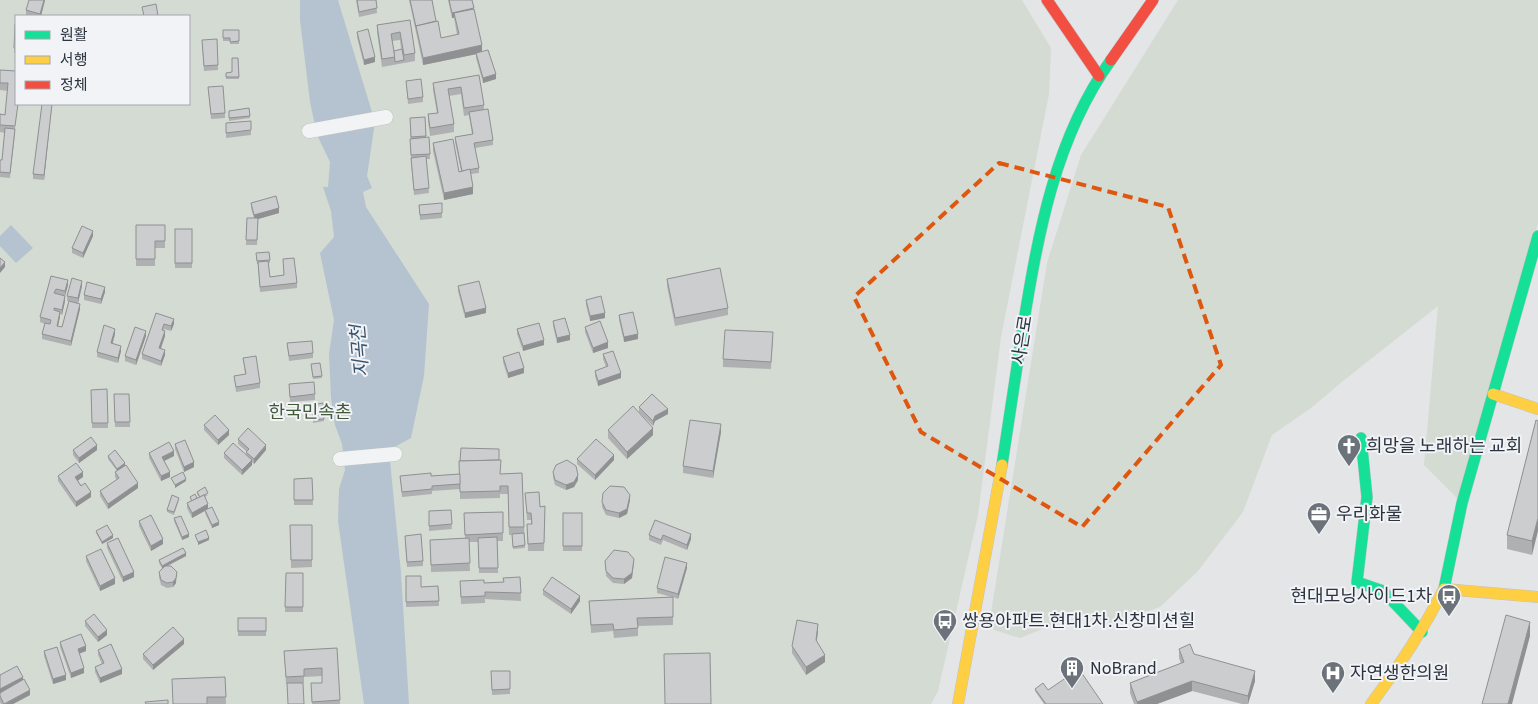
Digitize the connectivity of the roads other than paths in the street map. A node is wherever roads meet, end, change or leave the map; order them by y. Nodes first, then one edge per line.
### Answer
1 (1047, 0) edge
2 (1153, 0) edge
3 (1099, 76) junction
4 (386, 117) dead end
5 (309, 130) dead end
6 (1538, 236) edge
7 (1493, 394) junction
8 (1538, 409) edge
9 (1361, 438) dead end
10 (395, 454) dead end
11 (340, 459) dead end
12 (1444, 589) junction
13 (1538, 597) edge
14 (1422, 632) junction
15 (958, 704) edge
16 (1371, 704) edge

1 - 3 street
2 - 3 street, 사은로
3 - 15 street, 사은로
4 - 5 street
6 - 7 street
7 - 8 street
7 - 12 street
9 - 14 street
10 - 11 street
12 - 13 street
12 - 14 street
14 - 16 street

